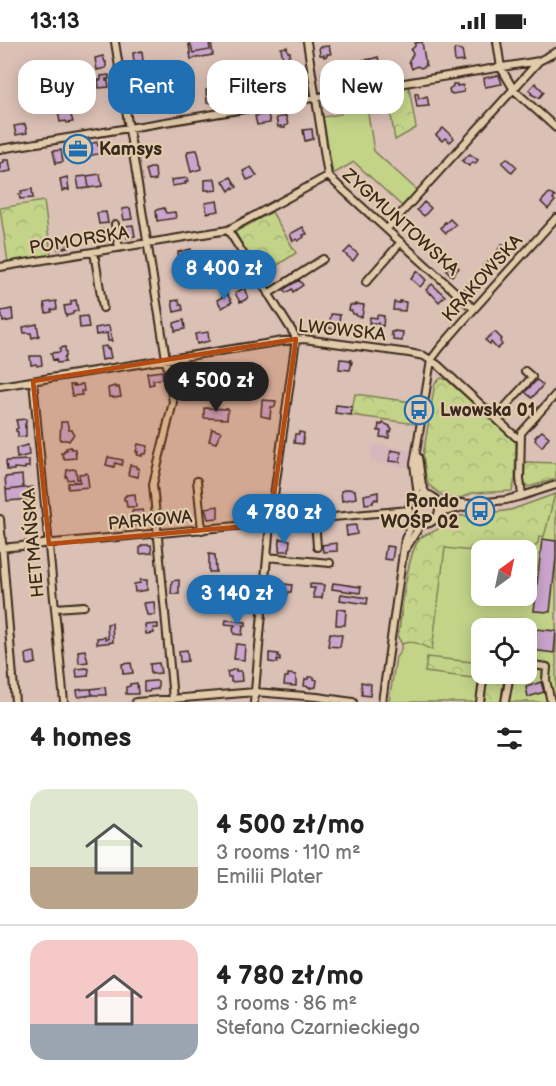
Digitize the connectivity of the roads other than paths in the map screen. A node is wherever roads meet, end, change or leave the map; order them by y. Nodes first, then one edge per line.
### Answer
1 (115, 42) edge
2 (307, 42) edge
3 (497, 42) edge
4 (556, 52) edge
5 (539, 61) junction
6 (501, 68) junction
7 (513, 90) junction
8 (316, 97) junction
9 (128, 128) junction
10 (556, 128) edge
11 (0, 149) edge
12 (328, 176) junction
13 (556, 218) edge
14 (115, 224) dead end
15 (387, 229) junction
16 (228, 230) junction
17 (401, 242) junction
18 (147, 244) junction
19 (118, 249) junction
20 (94, 252) junction
21 (323, 259) dead end
22 (0, 267) edge
23 (366, 282) dead end
24 (268, 294) junction
25 (103, 308) dead end
26 (474, 309) junction
27 (296, 339) junction
28 (166, 360) junction
29 (431, 360) junction
30 (525, 371) dead end
31 (33, 381) junction
32 (0, 387) edge
33 (556, 394) edge
34 (496, 417) junction
35 (520, 438) junction
36 (417, 452) junction
37 (197, 481) dead end
38 (556, 485) edge
39 (426, 494) junction
40 (418, 496) junction
41 (522, 496) junction
42 (438, 504) junction
43 (468, 504) junction
44 (409, 510) junction
45 (439, 513) junction
46 (0, 519) edge
47 (315, 520) junction
48 (417, 522) junction
49 (270, 524) junction
50 (202, 530) junction
51 (158, 534) junction
52 (49, 544) junction
53 (317, 547) dead end
54 (1, 548) edge
55 (267, 557) junction
56 (330, 563) dead end
57 (84, 606) dead end
58 (55, 608) junction
59 (537, 666) edge
60 (483, 684) edge
61 (508, 684) edge
62 (255, 692) junction
63 (173, 699) junction
64 (15, 702) edge
65 (64, 702) edge
66 (136, 702) edge
67 (254, 702) edge
68 (353, 702) edge
69 (382, 702) edge
70 (480, 702) edge
71 (505, 702) edge
72 (551, 702) edge

1 - 9 street
2 - 8 street, ZYGMUNTOWSKA
3 - 6 street
4 - 5 street
5 - 6 street
5 - 7 street
6 - 7 street
6 - 8 street
7 - 10 street
7 - 15 street
8 - 9 street
8 - 12 street, ZYGMUNTOWSKA
9 - 11 street
9 - 18 street
12 - 15 street, ZYGMUNTOWSKA
12 - 16 street, POMORSKA
13 - 26 street, KRAKOWSKA
14 - 19 street
15 - 17 street, ZYGMUNTOWSKA
16 - 18 street, POMORSKA
16 - 24 street
17 - 23 street
17 - 26 street, ZYGMUNTOWSKA
18 - 19 street, POMORSKA
18 - 28 street
19 - 20 street, POMORSKA
20 - 22 street, POMORSKA
20 - 25 street
21 - 24 street
24 - 27 street
26 - 29 street, KRAKOWSKA
27 - 28 street, LWOWSKA
27 - 29 street, LWOWSKA
27 - 49 street
28 - 31 street, LWOWSKA
28 - 51 street
29 - 34 street
29 - 36 street
30 - 34 street
31 - 32 street, LWOWSKA
31 - 52 street, HETMAŃSKA
33 - 35 street
34 - 35 street
35 - 41 street
36 - 39 street
36 - 40 street
37 - 50 street
38 - 41 street
39 - 40 street
39 - 42 street
40 - 44 street
41 - 43 street
42 - 43 street
42 - 45 street
43 - 45 street
44 - 47 street, PARKOWA
44 - 48 street
45 - 48 street
46 - 54 street
47 - 49 street, PARKOWA
47 - 53 street
48 - 69 street
49 - 50 street, PARKOWA
49 - 55 street
50 - 51 street, PARKOWA
51 - 52 street, PARKOWA
51 - 63 street
52 - 54 street, PARKOWA
52 - 58 street, HETMAŃSKA
54 - 64 street
55 - 56 street
55 - 62 street
57 - 58 street
58 - 65 street, HETMAŃSKA
59 - 72 street
60 - 70 street
61 - 71 street
62 - 63 street
62 - 67 street
62 - 68 street
63 - 66 street

